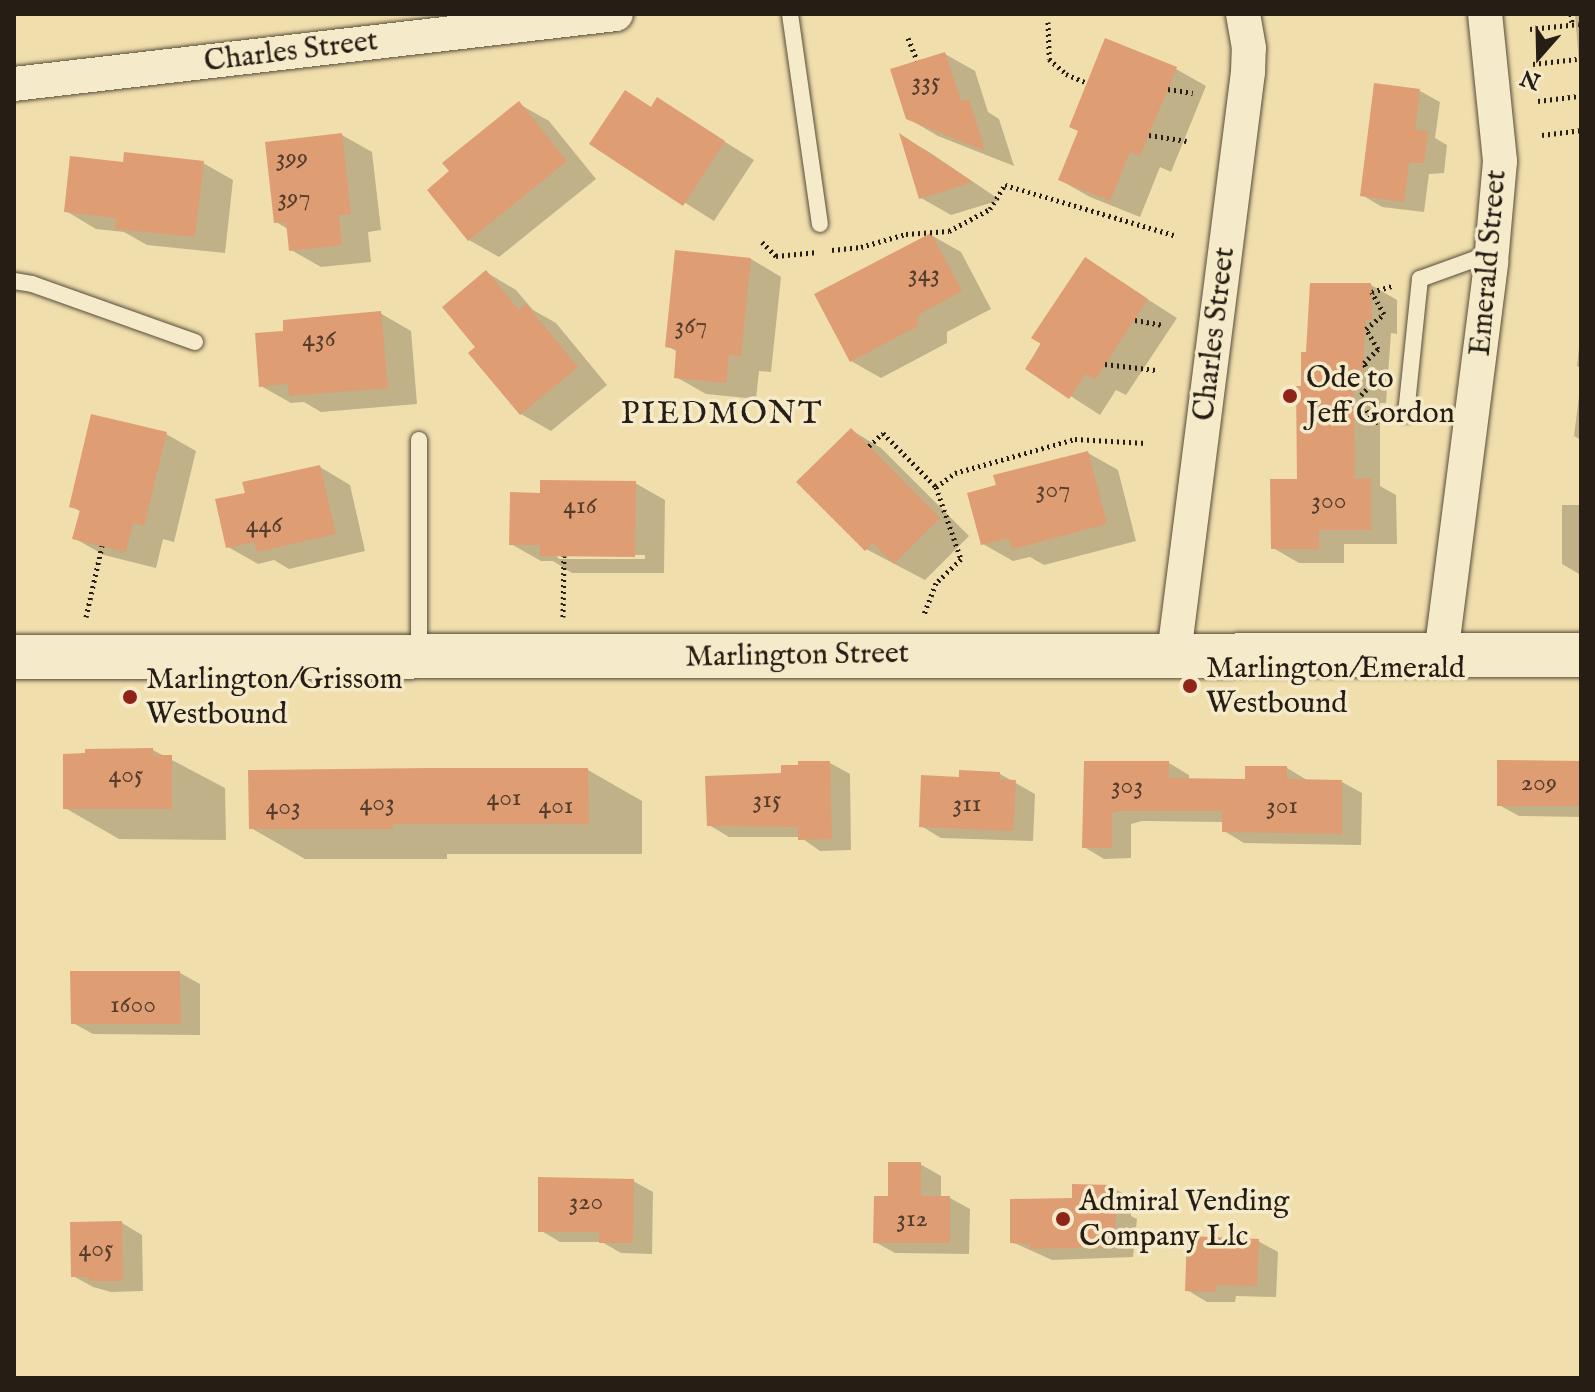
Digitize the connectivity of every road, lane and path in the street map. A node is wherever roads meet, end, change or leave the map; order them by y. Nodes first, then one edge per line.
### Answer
1 (616, 14) edge
2 (790, 14) edge
3 (1243, 14) edge
4 (1485, 14) edge
5 (1571, 14) edge
6 (1048, 22) dead end
7 (1576, 24) edge
8 (1530, 29) dead end
9 (908, 38) dead end
10 (1577, 59) dead end
11 (917, 60) dead end
12 (1533, 64) dead end
13 (1087, 83) dead end
14 (14, 84) edge
15 (1168, 89) dead end
16 (1193, 93) dead end
17 (1579, 96) edge
18 (1538, 101) dead end
19 (1581, 130) edge
20 (1149, 135) dead end
21 (1542, 135) dead end
22 (1187, 141) dead end
23 (820, 224) dead end
24 (1174, 235) dead end
25 (762, 242) dead end
26 (1492, 253) junction
27 (14, 281) edge
28 (1372, 292) dead end
29 (1135, 320) dead end
30 (1162, 325) dead end
31 (195, 342) dead end
32 (1105, 364) dead end
33 (1156, 370) dead end
34 (1406, 414) dead end
35 (1372, 423) dead end
36 (419, 440) dead end
37 (1146, 443) dead end
38 (869, 446) dead end
39 (936, 487) junction
40 (102, 546) dead end
41 (564, 556) dead end
42 (85, 622) dead end
43 (563, 622) dead end
44 (922, 624) dead end
45 (1174, 654) junction
46 (1441, 655) junction
47 (1581, 655) edge
48 (14, 657) edge
49 (419, 658) junction

1 - 14 street, Charles Street
2 - 23 lane
3 - 45 street, Charles Street
4 - 26 street, Emerald Street
5 - 7 path
6 - 13 path
7 - 8 path
9 - 11 path
10 - 12 path
15 - 16 path
17 - 18 path
19 - 21 path
20 - 22 path
24 - 25 path
26 - 34 lane
26 - 46 street, Emerald Street
27 - 31 lane
28 - 35 path
29 - 30 path
32 - 33 path
36 - 49 lane
37 - 39 path
38 - 39 path
39 - 44 path
40 - 42 path
41 - 43 path
45 - 46 street, Marlington Street
45 - 49 street, Marlington Street
46 - 47 street, Marlington Street
48 - 49 street, Marlington Street

